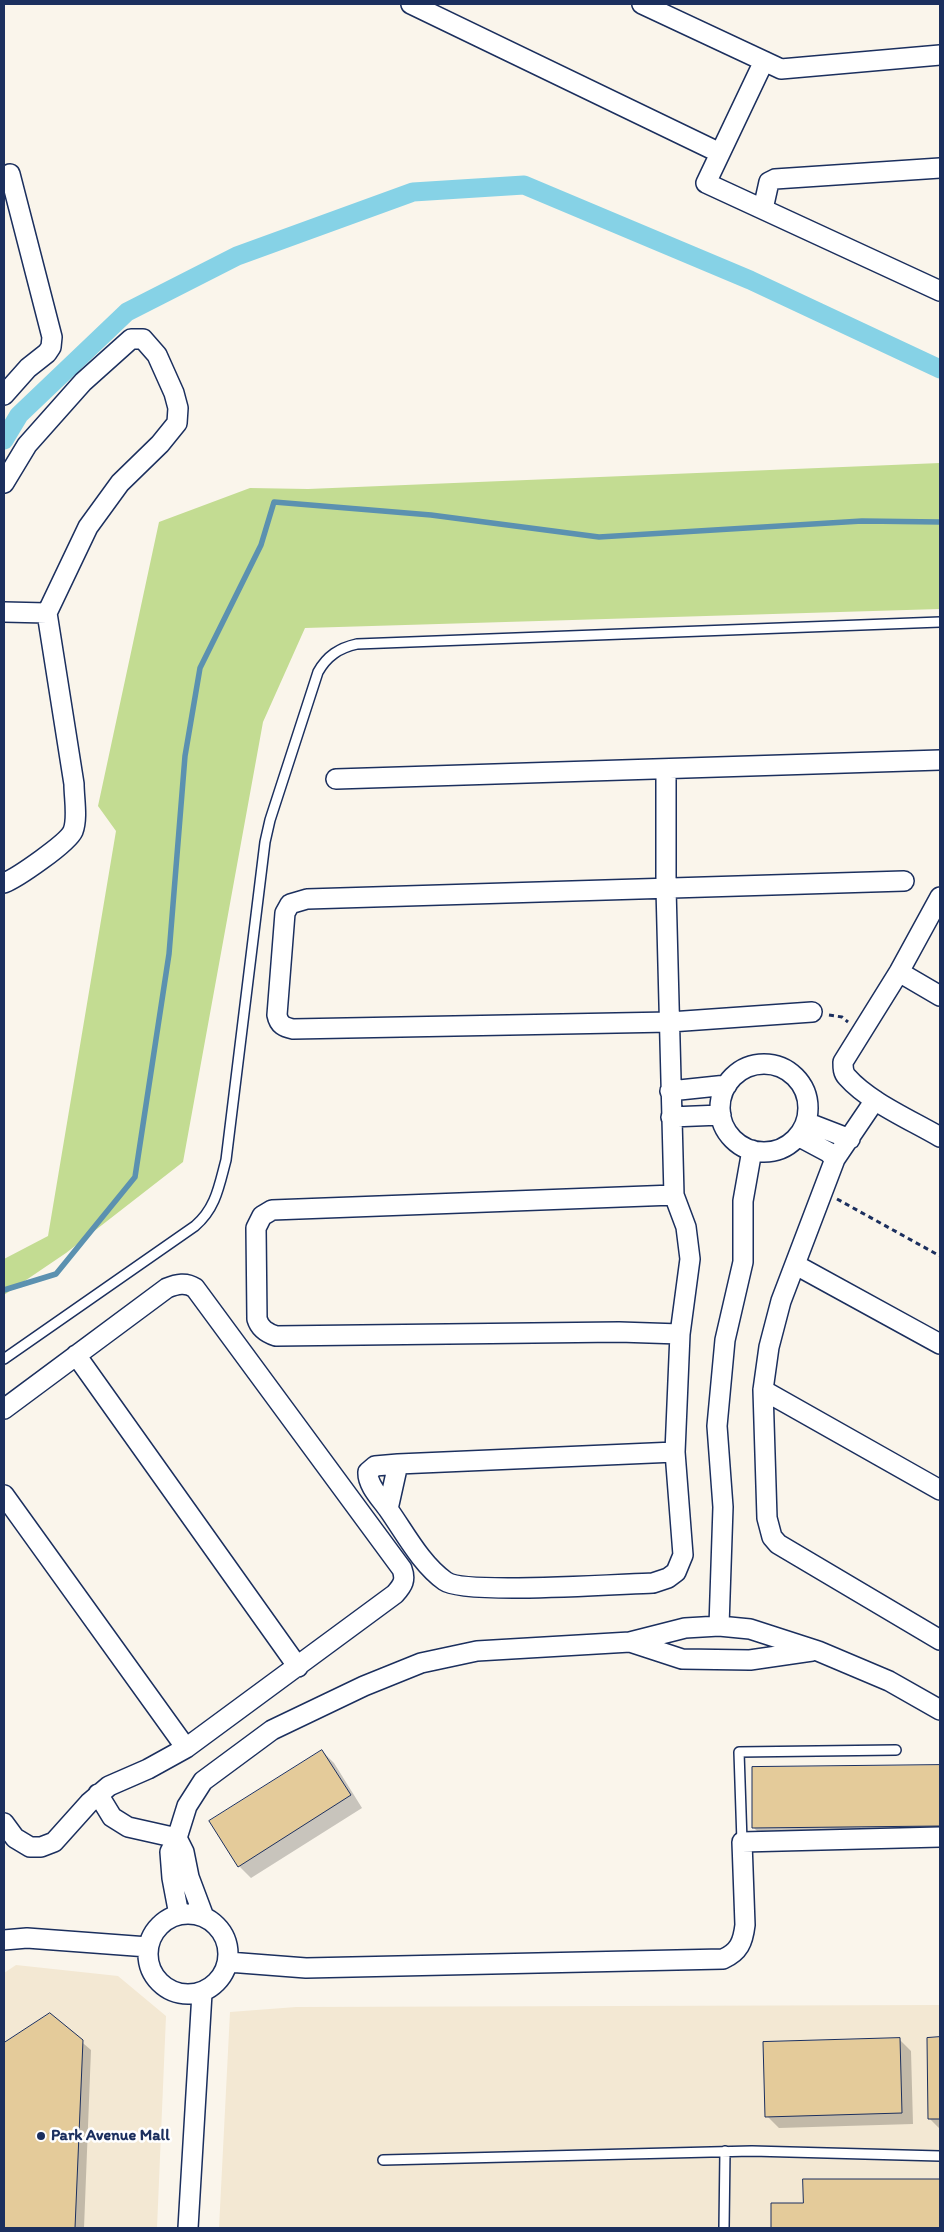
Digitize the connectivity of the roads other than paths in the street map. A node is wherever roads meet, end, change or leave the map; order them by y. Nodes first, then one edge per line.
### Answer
1 (411, 4) edge
2 (642, 4) edge
3 (940, 55) edge
4 (764, 61) junction
5 (720, 153) junction
6 (940, 168) edge
7 (11, 174) edge
8 (764, 209) junction
9 (940, 291) edge
10 (4, 394) edge
11 (4, 483) edge
12 (4, 612) edge
13 (47, 613) junction
14 (940, 622) edge
15 (940, 760) edge
16 (666, 769) junction
17 (336, 779) dead end
18 (904, 881) dead end
19 (4, 883) edge
20 (666, 888) junction
21 (940, 897) edge
22 (899, 972) junction
23 (940, 996) edge
24 (812, 1012) road end
25 (670, 1022) junction
26 (726, 1085) junction
27 (670, 1091) junction
28 (875, 1100) junction
29 (721, 1115) junction
30 (671, 1118) junction
31 (802, 1129) junction
32 (940, 1137) edge
33 (850, 1139) junction
34 (752, 1150) junction
35 (835, 1159) junction
36 (674, 1195) junction
37 (796, 1265) junction
38 (680, 1334) junction
39 (940, 1344) edge
40 (76, 1355) junction
41 (4, 1359) edge
42 (763, 1390) junction
43 (4, 1409) edge
44 (676, 1452) junction
45 (398, 1464) junction
46 (940, 1490) edge
47 (4, 1494) edge
48 (388, 1509) junction
49 (719, 1626) junction
50 (940, 1640) edge
51 (630, 1642) junction
52 (818, 1651) junction
53 (298, 1667) junction
54 (940, 1710) edge
55 (186, 1748) junction
56 (896, 1750) dead end
57 (98, 1794) junction
58 (4, 1823) edge
59 (940, 1837) edge
60 (177, 1838) junction
61 (742, 1842) junction
62 (179, 1915) junction
63 (204, 1917) junction
64 (4, 1940) edge
65 (148, 1947) junction
66 (228, 1962) junction
67 (202, 1993) junction
68 (725, 2151) junction
69 (940, 2156) edge
70 (382, 2160) dead end
71 (188, 2228) edge
72 (724, 2228) edge

1 - 5 street
2 - 4 street
3 - 4 street
4 - 5 street
5 - 8 street
6 - 8 street
7 - 10 street
8 - 9 street
11 - 13 street
12 - 13 street
13 - 19 street
14 - 41 lane
15 - 16 street
16 - 17 street
16 - 20 street
18 - 20 street
20 - 25 street
20 - 25 street
21 - 22 street
22 - 23 street
22 - 28 street
24 - 25 street
25 - 27 street
26 - 27 street
26 - 29 street
26 - 31 street
27 - 30 street
28 - 32 street
28 - 33 street
29 - 30 street
29 - 34 street
30 - 36 street
31 - 33 street
31 - 34 street
31 - 35 street
33 - 35 street
34 - 49 street
35 - 37 street
36 - 38 street
36 - 38 street
37 - 39 street
37 - 42 street
38 - 44 street
40 - 43 street
40 - 53 street
40 - 53 street
42 - 46 street
42 - 50 street
44 - 45 street
44 - 48 street
45 - 48 street
45 - 48 street
47 - 55 street
49 - 51 street
49 - 52 street
51 - 52 street
51 - 60 street
52 - 54 street
53 - 55 street
55 - 57 street
56 - 61 lane
57 - 58 street
57 - 60 street
59 - 61 street
60 - 62 street
60 - 63 street
61 - 66 street
62 - 63 street
62 - 65 street
63 - 66 street
64 - 65 street
65 - 67 street
66 - 67 street
67 - 71 street
68 - 69 lane
68 - 70 lane
68 - 72 lane

